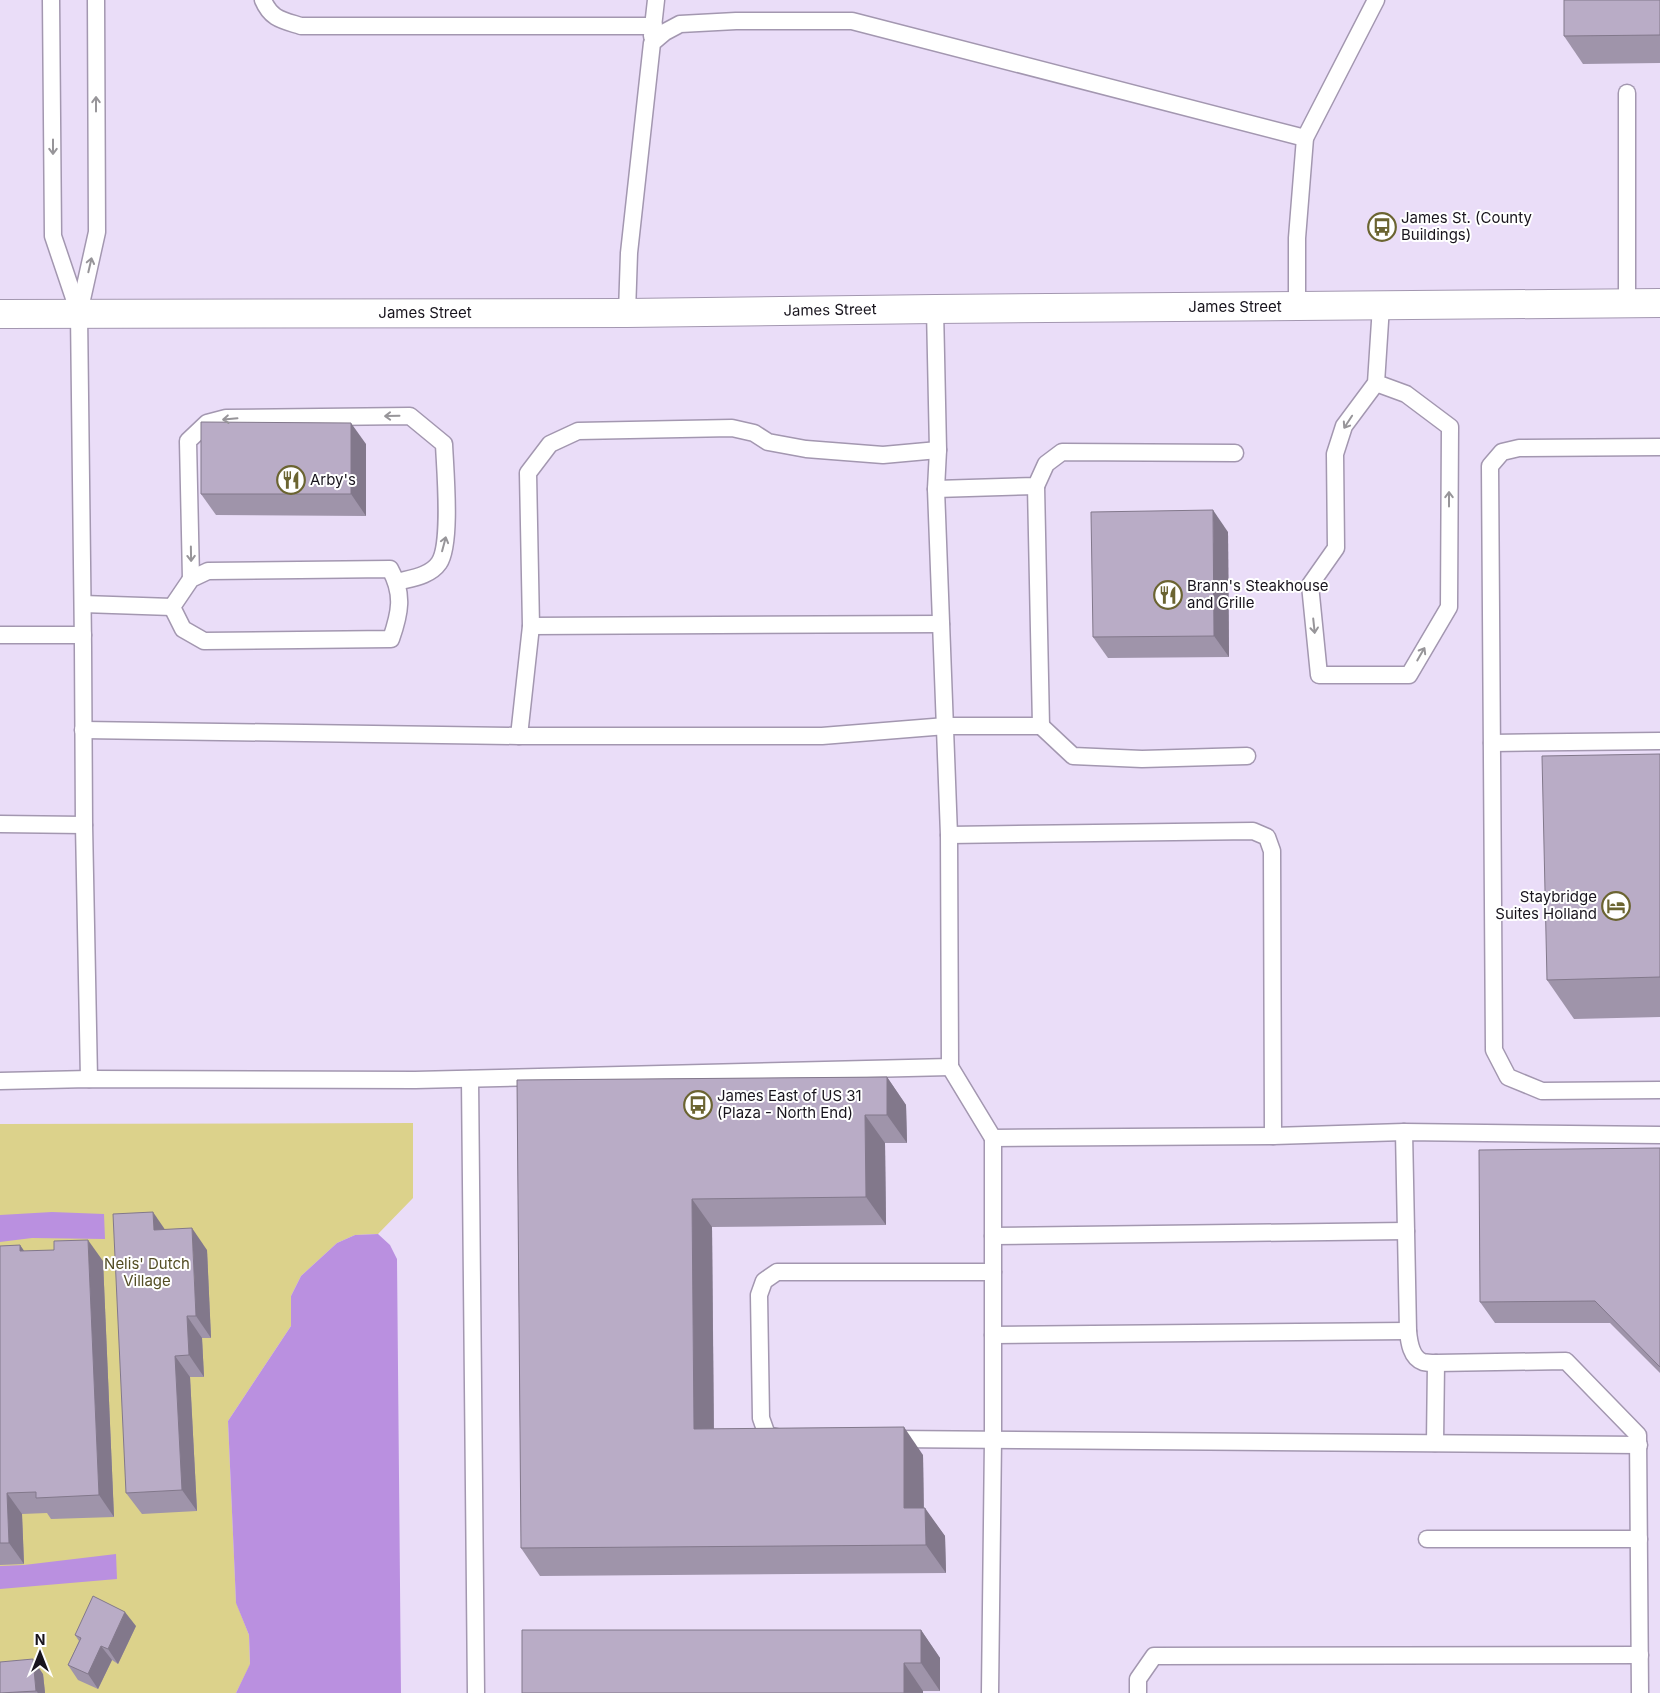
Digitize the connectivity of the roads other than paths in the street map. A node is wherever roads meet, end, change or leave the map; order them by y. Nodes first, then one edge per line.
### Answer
1 (51, 0) edge
2 (96, 0) edge
3 (263, 0) edge
4 (656, 0) edge
5 (1376, 0) edge
6 (654, 26) junction
7 (652, 43) junction
8 (1627, 93) dead end
9 (1305, 138) junction
10 (1627, 303) junction
11 (1660, 303) edge
12 (1381, 306) junction
13 (1297, 307) junction
14 (935, 308) junction
15 (79, 313) junction
16 (627, 313) junction
17 (0, 314) edge
18 (1376, 383) junction
19 (1660, 447) edge
20 (938, 450) junction
21 (1235, 453) dead end
22 (1036, 486) junction
23 (936, 489) junction
24 (191, 579) junction
25 (397, 582) junction
26 (83, 604) junction
27 (172, 607) junction
28 (941, 624) junction
29 (531, 626) junction
30 (0, 635) edge
31 (83, 635) junction
32 (946, 726) junction
33 (1041, 726) junction
34 (83, 730) junction
35 (519, 736) junction
36 (1660, 741) edge
37 (1492, 743) junction
38 (1248, 756) dead end
39 (0, 824) edge
40 (84, 825) junction
41 (949, 835) junction
42 (950, 1066) junction
43 (89, 1079) junction
44 (470, 1079) junction
45 (0, 1081) edge
46 (1660, 1090) edge
47 (1404, 1132) junction
48 (1660, 1135) edge
49 (1273, 1136) junction
50 (993, 1138) junction
51 (1406, 1231) junction
52 (994, 1236) junction
53 (994, 1272) junction
54 (1408, 1331) junction
55 (994, 1336) junction
56 (1436, 1363) junction
57 (794, 1439) edge
58 (874, 1439) edge
59 (994, 1439) junction
60 (1435, 1442) junction
61 (1638, 1445) junction
62 (1427, 1539) dead end
63 (1639, 1539) junction
64 (1640, 1655) junction
65 (476, 1693) edge
66 (990, 1693) edge
67 (1138, 1693) edge
68 (1640, 1693) edge

1 -> 15 lane
15 -> 2 lane
3 - 6 lane
4 - 6 lane
5 - 9 lane
6 - 7 lane
7 - 9 lane
7 - 16 lane
8 - 10 lane
9 - 13 lane
10 - 11 street, James Street
10 - 12 street, James Street
12 - 13 street, James Street
12 - 18 lane
13 - 14 street, James Street
14 - 16 street, James Street
14 - 20 lane
15 - 16 street, James Street
15 - 17 street, James Street
15 - 26 lane
18 -> 18 lane
19 - 37 lane
20 - 23 lane
20 - 29 lane
21 - 22 lane
22 - 23 lane
22 - 33 lane
23 - 28 lane
24 - 25 lane
25 -> 24 lane
24 - 27 lane
25 - 27 lane
26 - 27 lane
26 - 31 lane
28 - 29 lane
28 - 32 lane
29 - 35 lane
30 - 31 lane
31 - 34 lane
32 - 33 lane
32 - 35 lane
32 - 41 lane
33 - 38 lane
34 - 35 lane
34 - 40 lane
36 - 37 lane
37 - 46 lane
39 - 40 lane
40 - 43 lane
41 - 42 lane
41 - 49 lane
42 - 44 lane
42 - 50 lane
43 - 44 lane
43 - 45 lane
44 - 65 lane
47 - 48 lane
47 - 49 lane
47 - 51 lane
49 - 50 lane
50 - 52 lane
51 - 52 lane
51 - 54 lane
52 - 53 lane
53 - 55 lane
53 - 57 lane
54 - 55 lane
54 - 56 lane
55 - 59 lane
56 - 60 lane
56 - 61 lane
58 - 59 lane
59 - 60 lane
59 - 66 lane
60 - 61 lane
61 - 63 lane
62 - 63 lane
63 - 64 lane
64 - 67 lane
64 - 68 lane

